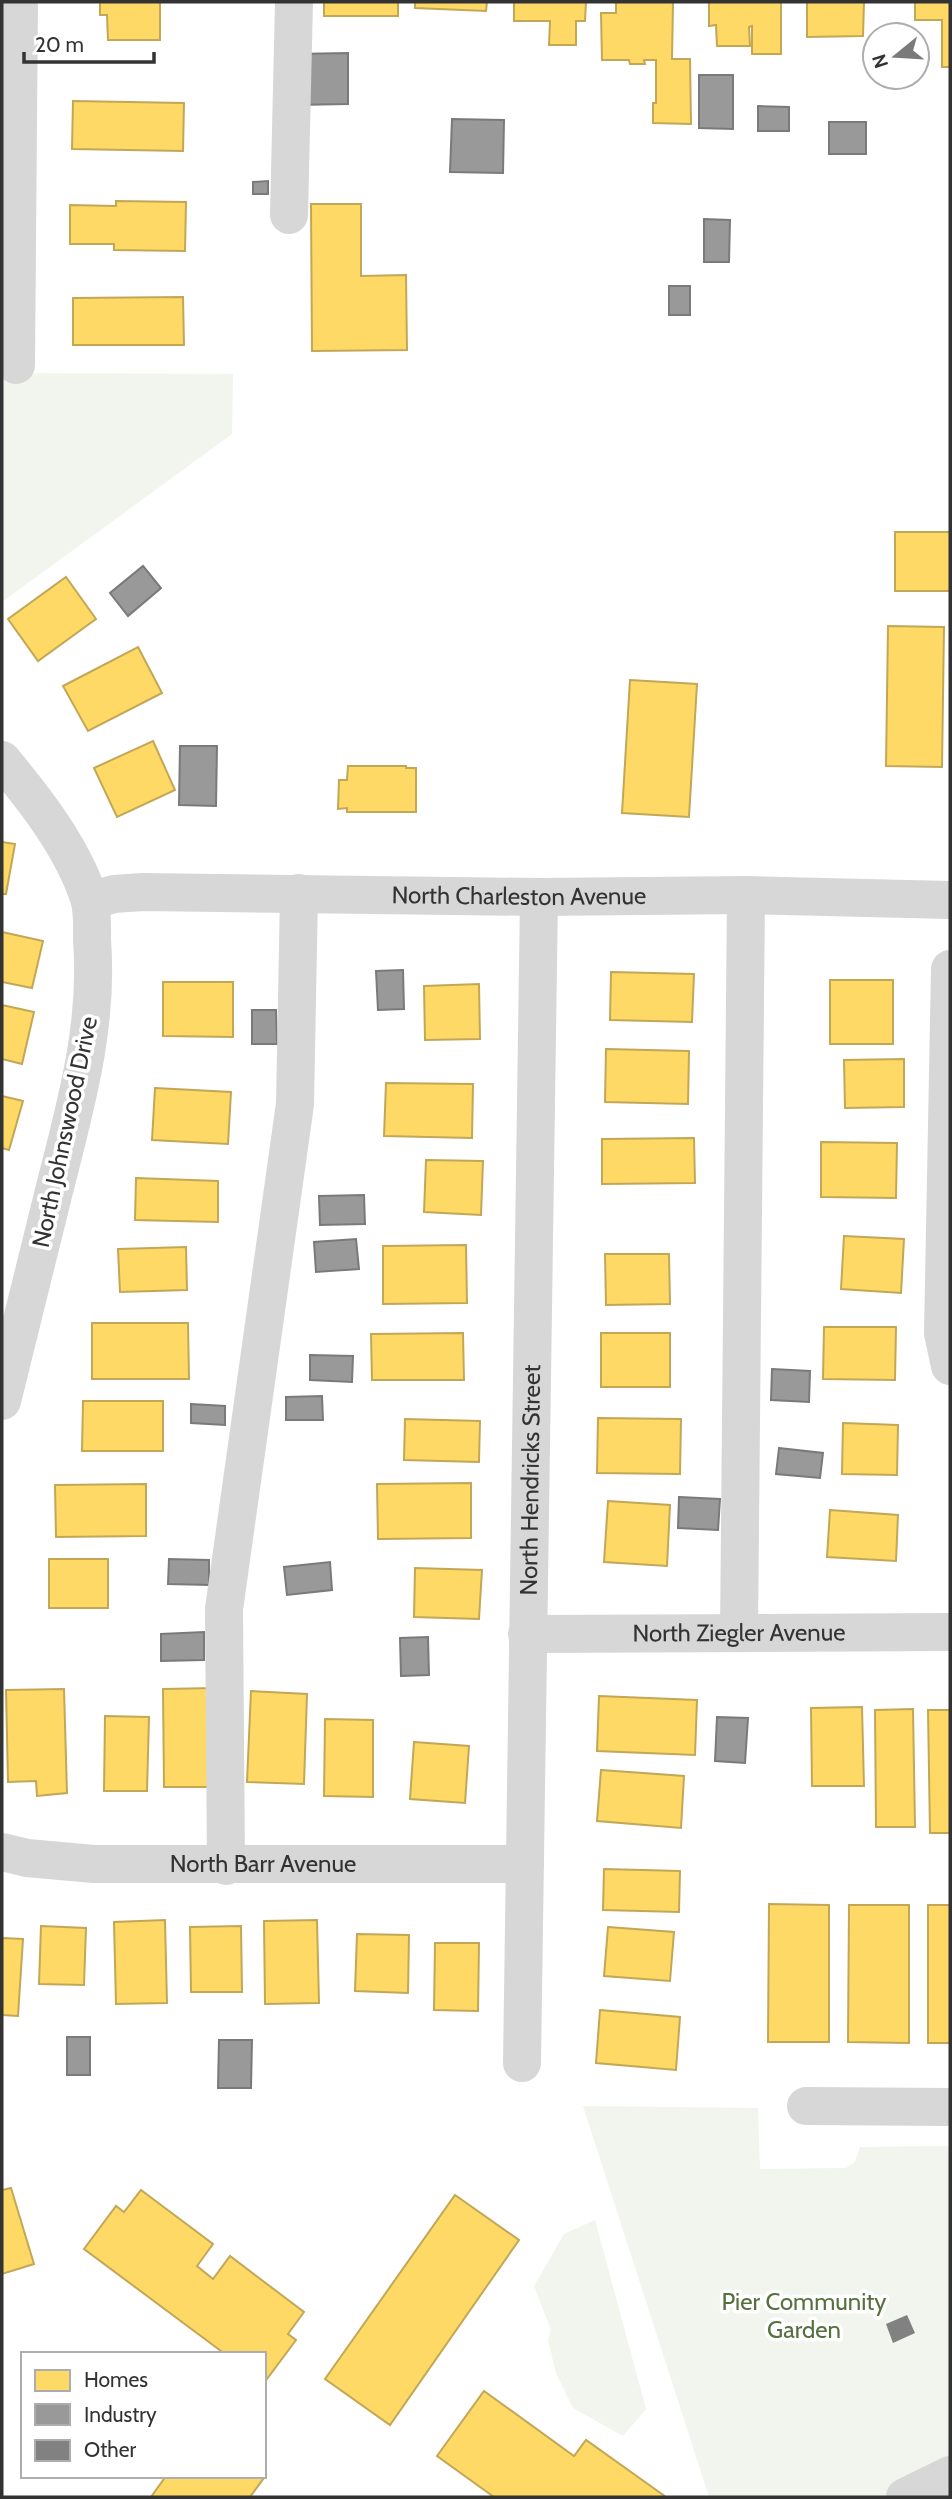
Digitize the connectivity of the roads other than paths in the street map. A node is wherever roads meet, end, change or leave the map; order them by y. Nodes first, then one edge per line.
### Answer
1 (19, 2) edge
2 (294, 2) edge
3 (289, 215) dead end
4 (16, 365) dead end
5 (2, 760) edge
6 (299, 892) junction
7 (746, 895) junction
8 (540, 897) junction
9 (950, 900) edge
10 (90, 901) junction
11 (950, 970) edge
12 (947, 1350) edge
13 (2, 1401) edge
14 (950, 1632) edge
15 (739, 1633) junction
16 (527, 1634) junction
17 (2, 1852) edge
18 (525, 1864) junction
19 (226, 1866) junction
20 (522, 2063) dead end
21 (806, 2106) dead end
22 (950, 2107) edge
23 (950, 2474) edge
24 (905, 2497) edge

1 - 4 street
2 - 3 street
5 - 10 street, North Johnswood Drive
6 - 8 street, North Charleston Avenue
6 - 10 street, North Charleston Avenue
6 - 19 street
7 - 8 street, North Charleston Avenue
7 - 9 street, North Charleston Avenue
7 - 15 street
8 - 16 street, North Hendricks Street
10 - 13 street, North Johnswood Drive
11 - 12 street
14 - 15 street, North Ziegler Avenue
15 - 16 street, North Ziegler Avenue
16 - 18 street, North Hendricks Street
17 - 19 street, North Barr Avenue
18 - 19 street, North Barr Avenue
18 - 20 street, North Hendricks Street
21 - 22 street
23 - 24 street

